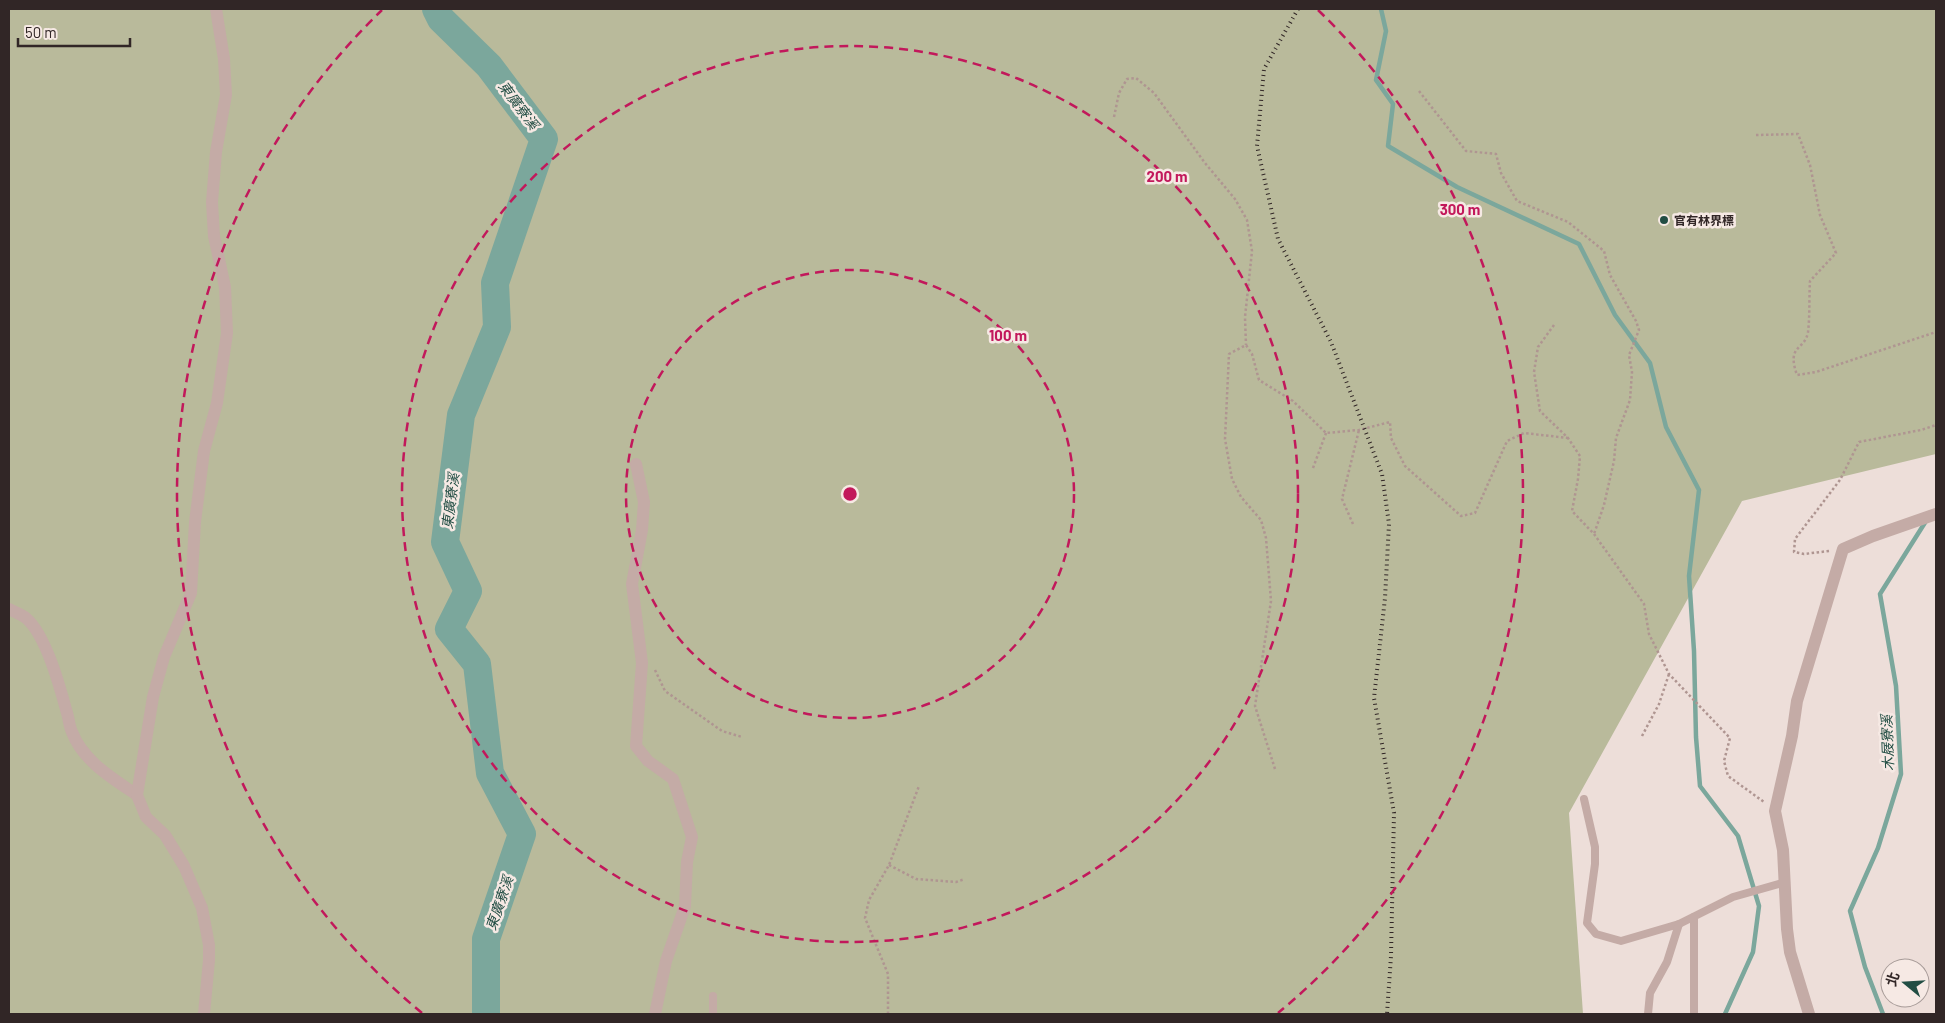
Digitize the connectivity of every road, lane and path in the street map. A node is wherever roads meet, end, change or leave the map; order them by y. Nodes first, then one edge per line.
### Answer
1 (216, 9) edge
2 (1419, 91) dead end
3 (1114, 117) dead end
4 (1756, 135) dead end
5 (1554, 325) dead end
6 (1936, 332) edge
7 (1246, 345) junction
8 (1936, 424) edge
9 (1359, 430) junction
10 (1326, 432) junction
11 (1568, 438) junction
12 (636, 464) dead end
13 (1313, 468) dead end
14 (1936, 514) edge
15 (1352, 524) dead end
16 (1594, 534) junction
17 (1843, 549) junction
18 (9, 609) edge
19 (642, 663) junction
20 (1669, 674) junction
21 (1642, 736) dead end
22 (742, 737) dead end
23 (1275, 769) dead end
24 (919, 786) dead end
25 (137, 795) junction
26 (1584, 799) dead end
27 (1775, 811) junction
28 (889, 865) junction
29 (965, 879) dead end
30 (1786, 882) junction
31 (1694, 917) junction
32 (1679, 924) junction
33 (713, 996) dead end
34 (204, 1014) edge
35 (655, 1014) edge
36 (713, 1014) edge
37 (888, 1014) edge
38 (1648, 1014) edge
39 (1694, 1014) edge
40 (1808, 1014) edge

1 - 25 street
2 - 16 path
3 - 7 path
4 - 6 path
5 - 11 path
7 - 10 path
7 - 23 path
8 - 17 path
9 - 10 path
9 - 11 path
9 - 15 path
10 - 13 path
11 - 16 path
12 - 19 street
14 - 17 street
16 - 20 path
17 - 27 street
18 - 25 street
19 - 22 path
19 - 35 street
20 - 21 path
20 - 27 path
24 - 28 path
25 - 34 street
26 - 32 lane
27 - 30 street
28 - 29 path
28 - 37 path
30 - 31 lane
30 - 40 street
31 - 32 lane
31 - 39 lane
32 - 38 lane
33 - 36 lane

